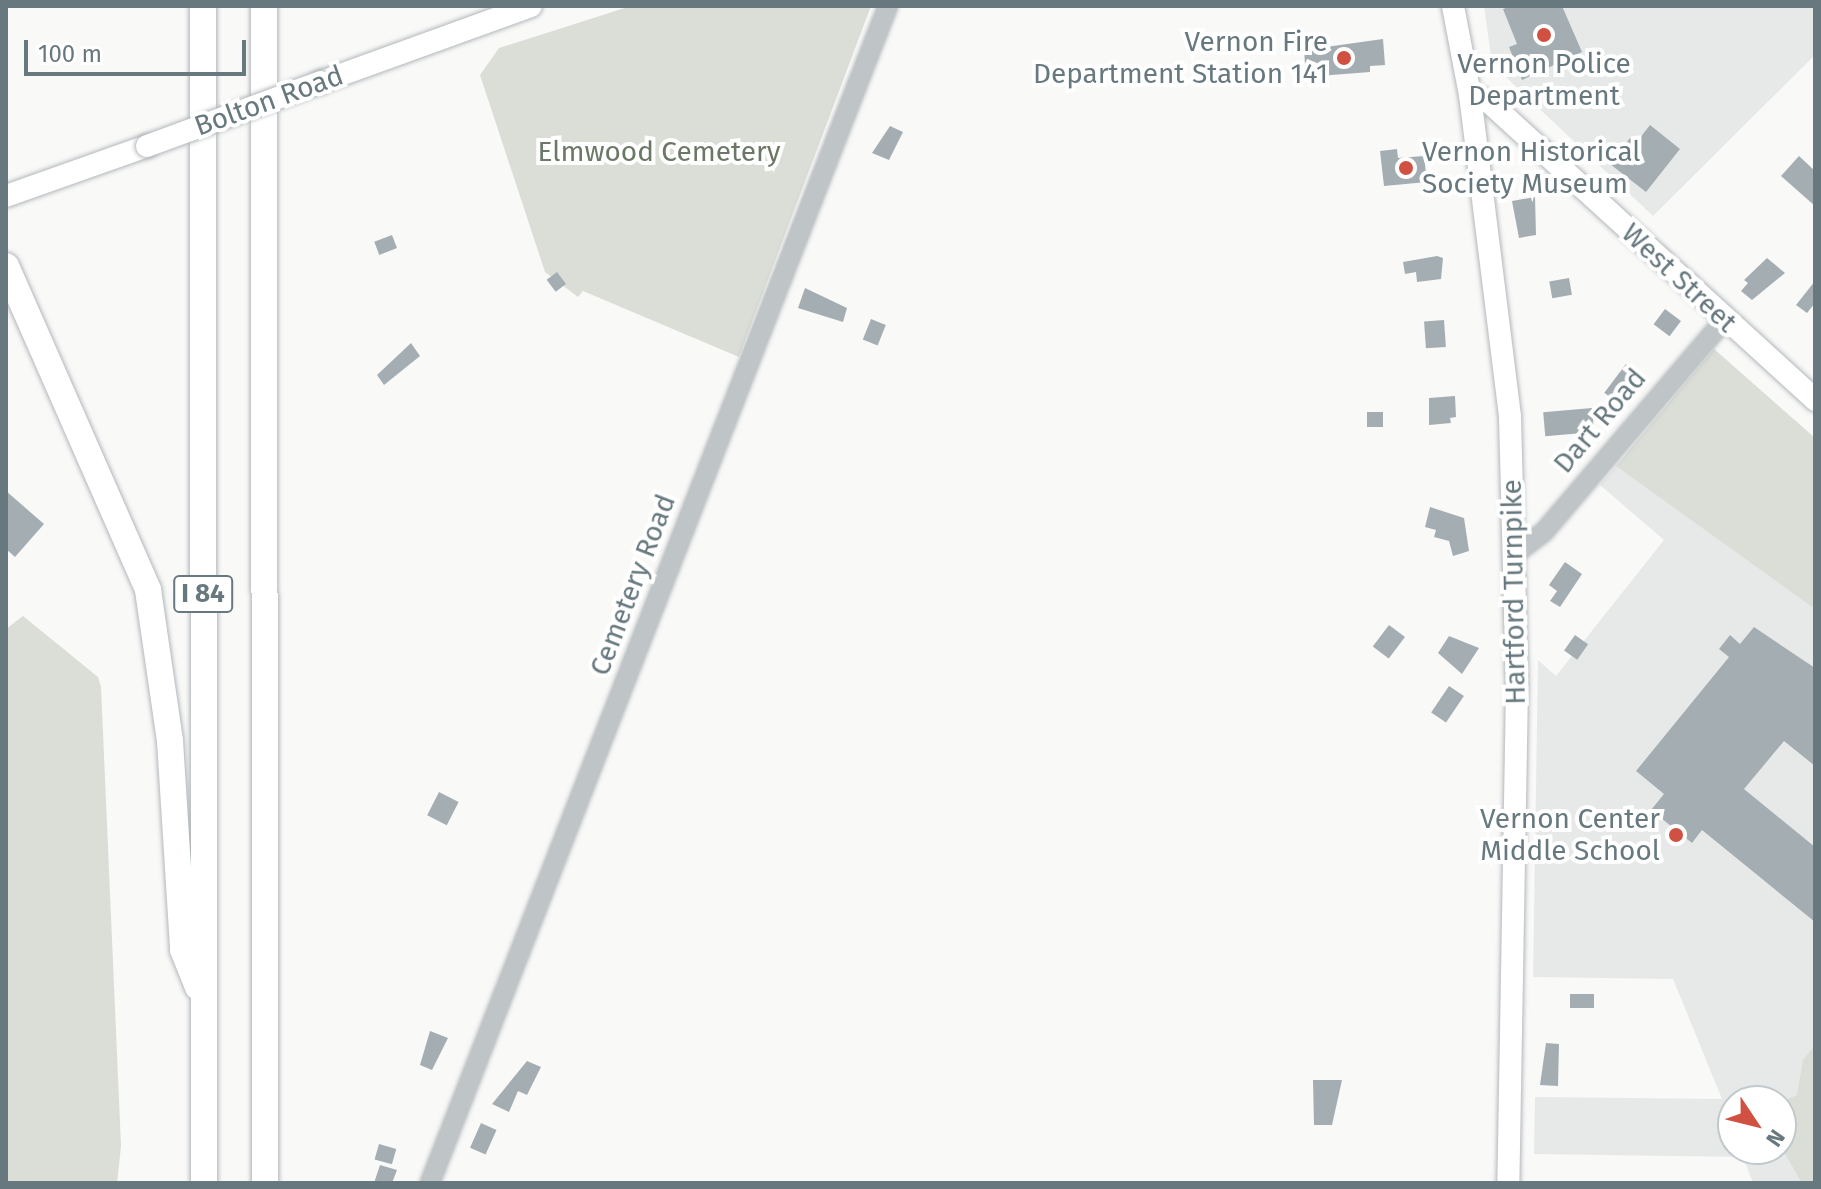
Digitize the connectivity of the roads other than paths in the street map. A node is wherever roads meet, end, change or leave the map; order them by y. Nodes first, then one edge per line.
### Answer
1 (203, 6) edge
2 (531, 6) edge
3 (888, 6) edge
4 (1453, 6) edge
5 (265, 8) edge
6 (1470, 95) junction
7 (6, 196) edge
8 (6, 266) edge
9 (1724, 320) junction
10 (1815, 400) edge
11 (1516, 553) junction
12 (203, 1000) junction
13 (204, 1183) edge
14 (265, 1183) edge
15 (430, 1183) edge
16 (1508, 1183) edge

1 - 12 highway, I 84
2 - 7 main road, Bolton Road, bridge
3 - 15 street, Cemetery Road
4 - 6 main road, Hartford Turnpike
5 - 14 highway, I 84
6 - 9 main road, West Street
6 - 11 main road, Hartford Turnpike
8 - 12 highway
9 - 10 main road, West Street
9 - 11 street, Dart Road
11 - 16 main road, Hartford Turnpike
12 - 13 highway, I 84

